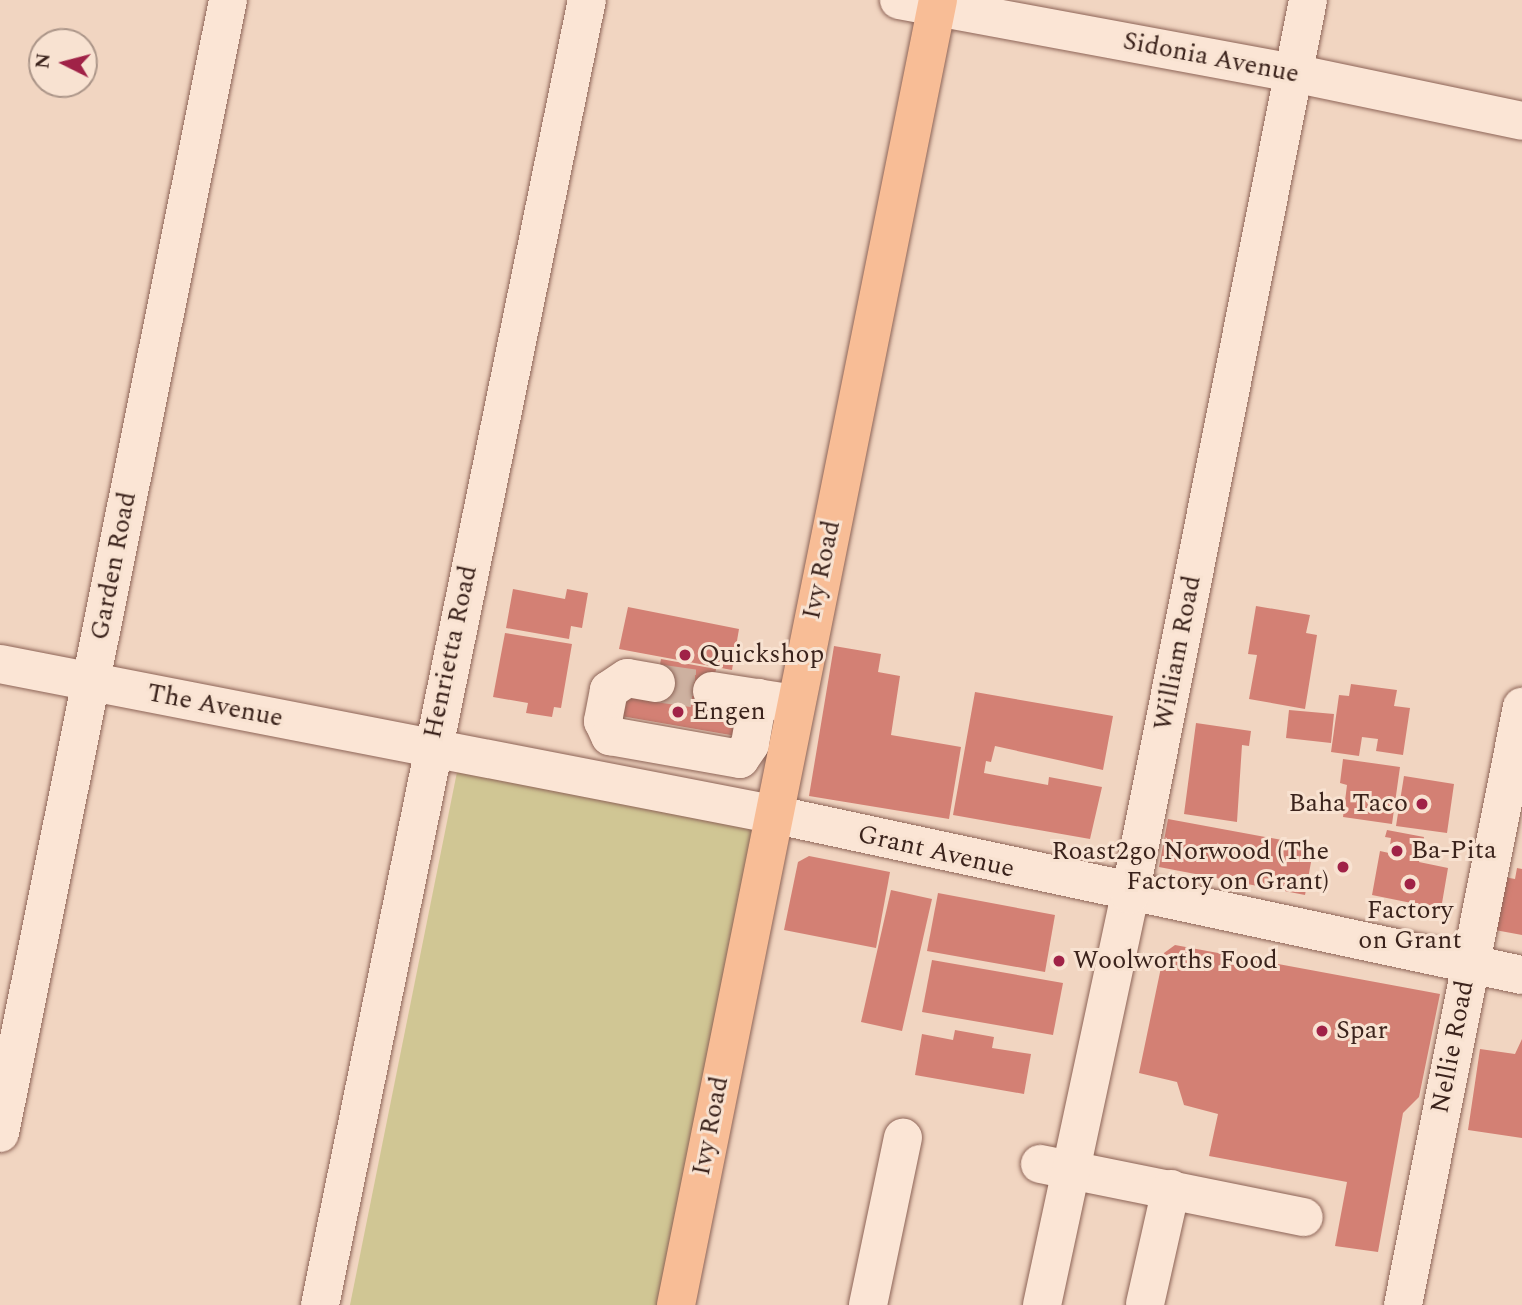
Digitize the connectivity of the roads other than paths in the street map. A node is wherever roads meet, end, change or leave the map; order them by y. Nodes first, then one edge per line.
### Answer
1 (228, 0) edge
2 (587, 0) edge
3 (899, 0) edge
4 (1308, 0) edge
5 (937, 4) edge
6 (1293, 73) junction
7 (1522, 121) edge
8 (0, 664) edge
9 (91, 682) junction
10 (656, 683) tunnel mouth
11 (712, 691) tunnel mouth
12 (776, 701) junction
13 (1522, 706) edge
14 (652, 745) junction
15 (431, 748) junction
16 (642, 789) junction
17 (772, 814) junction
18 (1130, 894) junction
19 (1469, 965) junction
20 (1522, 975) edge
21 (0, 1133) edge
22 (903, 1138) dead end
23 (1055, 1167) junction
24 (1171, 1189) junction
25 (1304, 1217) dead end
26 (1145, 1304) edge
27 (320, 1305) edge
28 (676, 1305) edge
29 (868, 1305) edge
30 (1042, 1305) edge
31 (1403, 1305) edge

1 - 9 street, Garden Road
2 - 15 street, Henrietta Road
3 - 5 street, Sidonia Avenue
4 - 6 street, William Road
5 - 6 street, Sidonia Avenue
5 - 12 main road, Ivy Road
6 - 7 street, Sidonia Avenue
6 - 18 street, William Road
8 - 9 street, The Avenue
9 - 15 street, The Avenue
9 - 21 street, Garden Road
10 - 14 street
11 - 12 street
12 - 14 street
12 - 17 main road, Ivy Road
13 - 19 street, Nellie Road
14 - 16 street
15 - 16 street, Grant Avenue
15 - 27 street, Henrietta Road
16 - 17 street, Grant Avenue
17 - 18 street, Grant Avenue
17 - 28 main road, Ivy Road
18 - 19 street, Grant Avenue
18 - 23 street, William Road
19 - 20 street, Grant Avenue
19 - 31 street, Nellie Road
22 - 29 street
23 - 24 street
23 - 30 street, William Road
24 - 25 street
24 - 26 street

